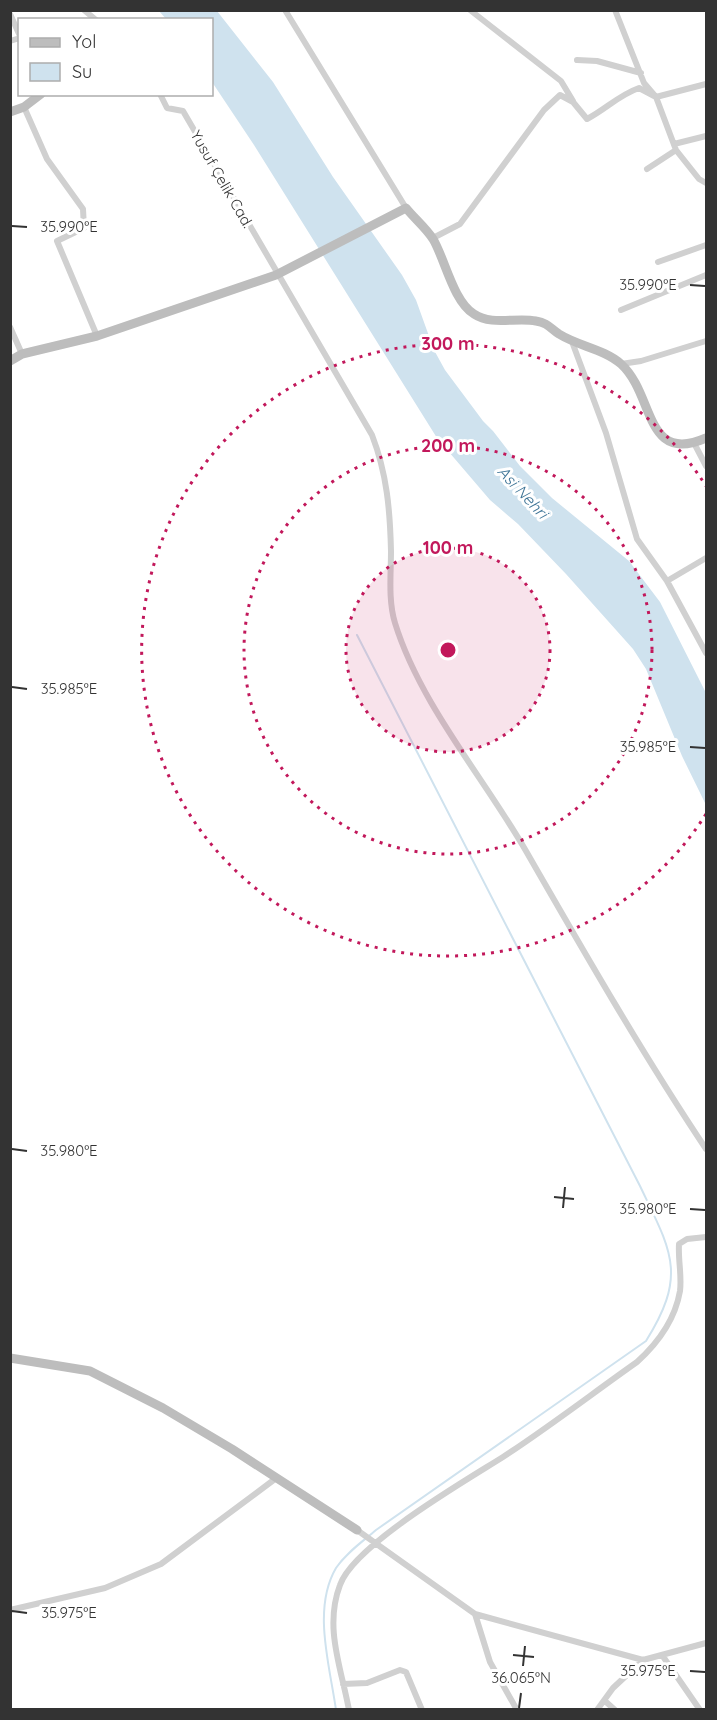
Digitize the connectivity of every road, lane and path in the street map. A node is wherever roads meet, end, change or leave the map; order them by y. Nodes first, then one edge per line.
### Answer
1 (285, 10) edge
2 (470, 10) edge
3 (615, 10) edge
4 (10, 14) edge
5 (18, 32) edge
6 (577, 60) dead end
7 (640, 73) junction
8 (706, 84) edge
9 (641, 85) junction
10 (36, 96) edge
11 (161, 96) edge
12 (656, 97) junction
13 (573, 102) junction
14 (24, 107) junction
15 (10, 112) edge
16 (706, 136) edge
17 (675, 147) junction
18 (646, 169) dead end
19 (706, 183) edge
20 (403, 209) junction
21 (433, 238) junction
22 (706, 245) edge
23 (658, 262) dead end
24 (280, 273) junction
25 (706, 275) edge
26 (621, 310) dead end
27 (10, 327) edge
28 (97, 336) junction
29 (571, 339) junction
30 (706, 341) edge
31 (22, 354) junction
32 (10, 361) edge
33 (621, 364) junction
34 (706, 438) edge
35 (694, 443) junction
36 (706, 466) edge
37 (706, 558) edge
38 (667, 581) junction
39 (706, 654) edge
40 (706, 1149) edge
41 (706, 1237) edge
42 (10, 1358) edge
43 (275, 1479) junction
44 (357, 1530) joint
45 (375, 1543) junction
46 (10, 1610) edge
47 (475, 1614) junction
48 (706, 1643) edge
49 (662, 1655) junction
50 (643, 1660) junction
51 (343, 1684) junction
52 (605, 1701) junction
53 (349, 1710) edge
54 (422, 1710) edge
55 (517, 1710) edge
56 (597, 1710) edge
57 (615, 1710) edge
58 (700, 1710) edge

1 - 20 street
2 - 13 street
3 - 7 street
4 - 5 street
6 - 7 street
7 - 9 street
8 - 12 street
9 - 12 street
9 - 13 street
10 - 14 street
11 - 24 street, Yusuf Çelik Cad.
12 - 17 street
13 - 21 street
14 - 15 street
14 - 28 street
16 - 17 street
17 - 18 street
17 - 19 street
20 - 21 street
20 - 24 street
21 - 29 street
22 - 23 street
24 - 28 street
24 - 40 street
25 - 26 street
27 - 31 street
28 - 31 street
29 - 33 street
29 - 38 street
30 - 33 street
31 - 32 street
33 - 35 street
34 - 35 street
35 - 36 street
37 - 38 street
38 - 39 street
41 - 45 street
42 - 43 street
43 - 44 street
43 - 46 street
44 - 45 street
45 - 47 street
45 - 51 street
47 - 50 street
47 - 55 street
48 - 49 street
49 - 50 street
49 - 58 street
50 - 52 street
51 - 53 street
51 - 54 street
52 - 56 street
52 - 57 street

